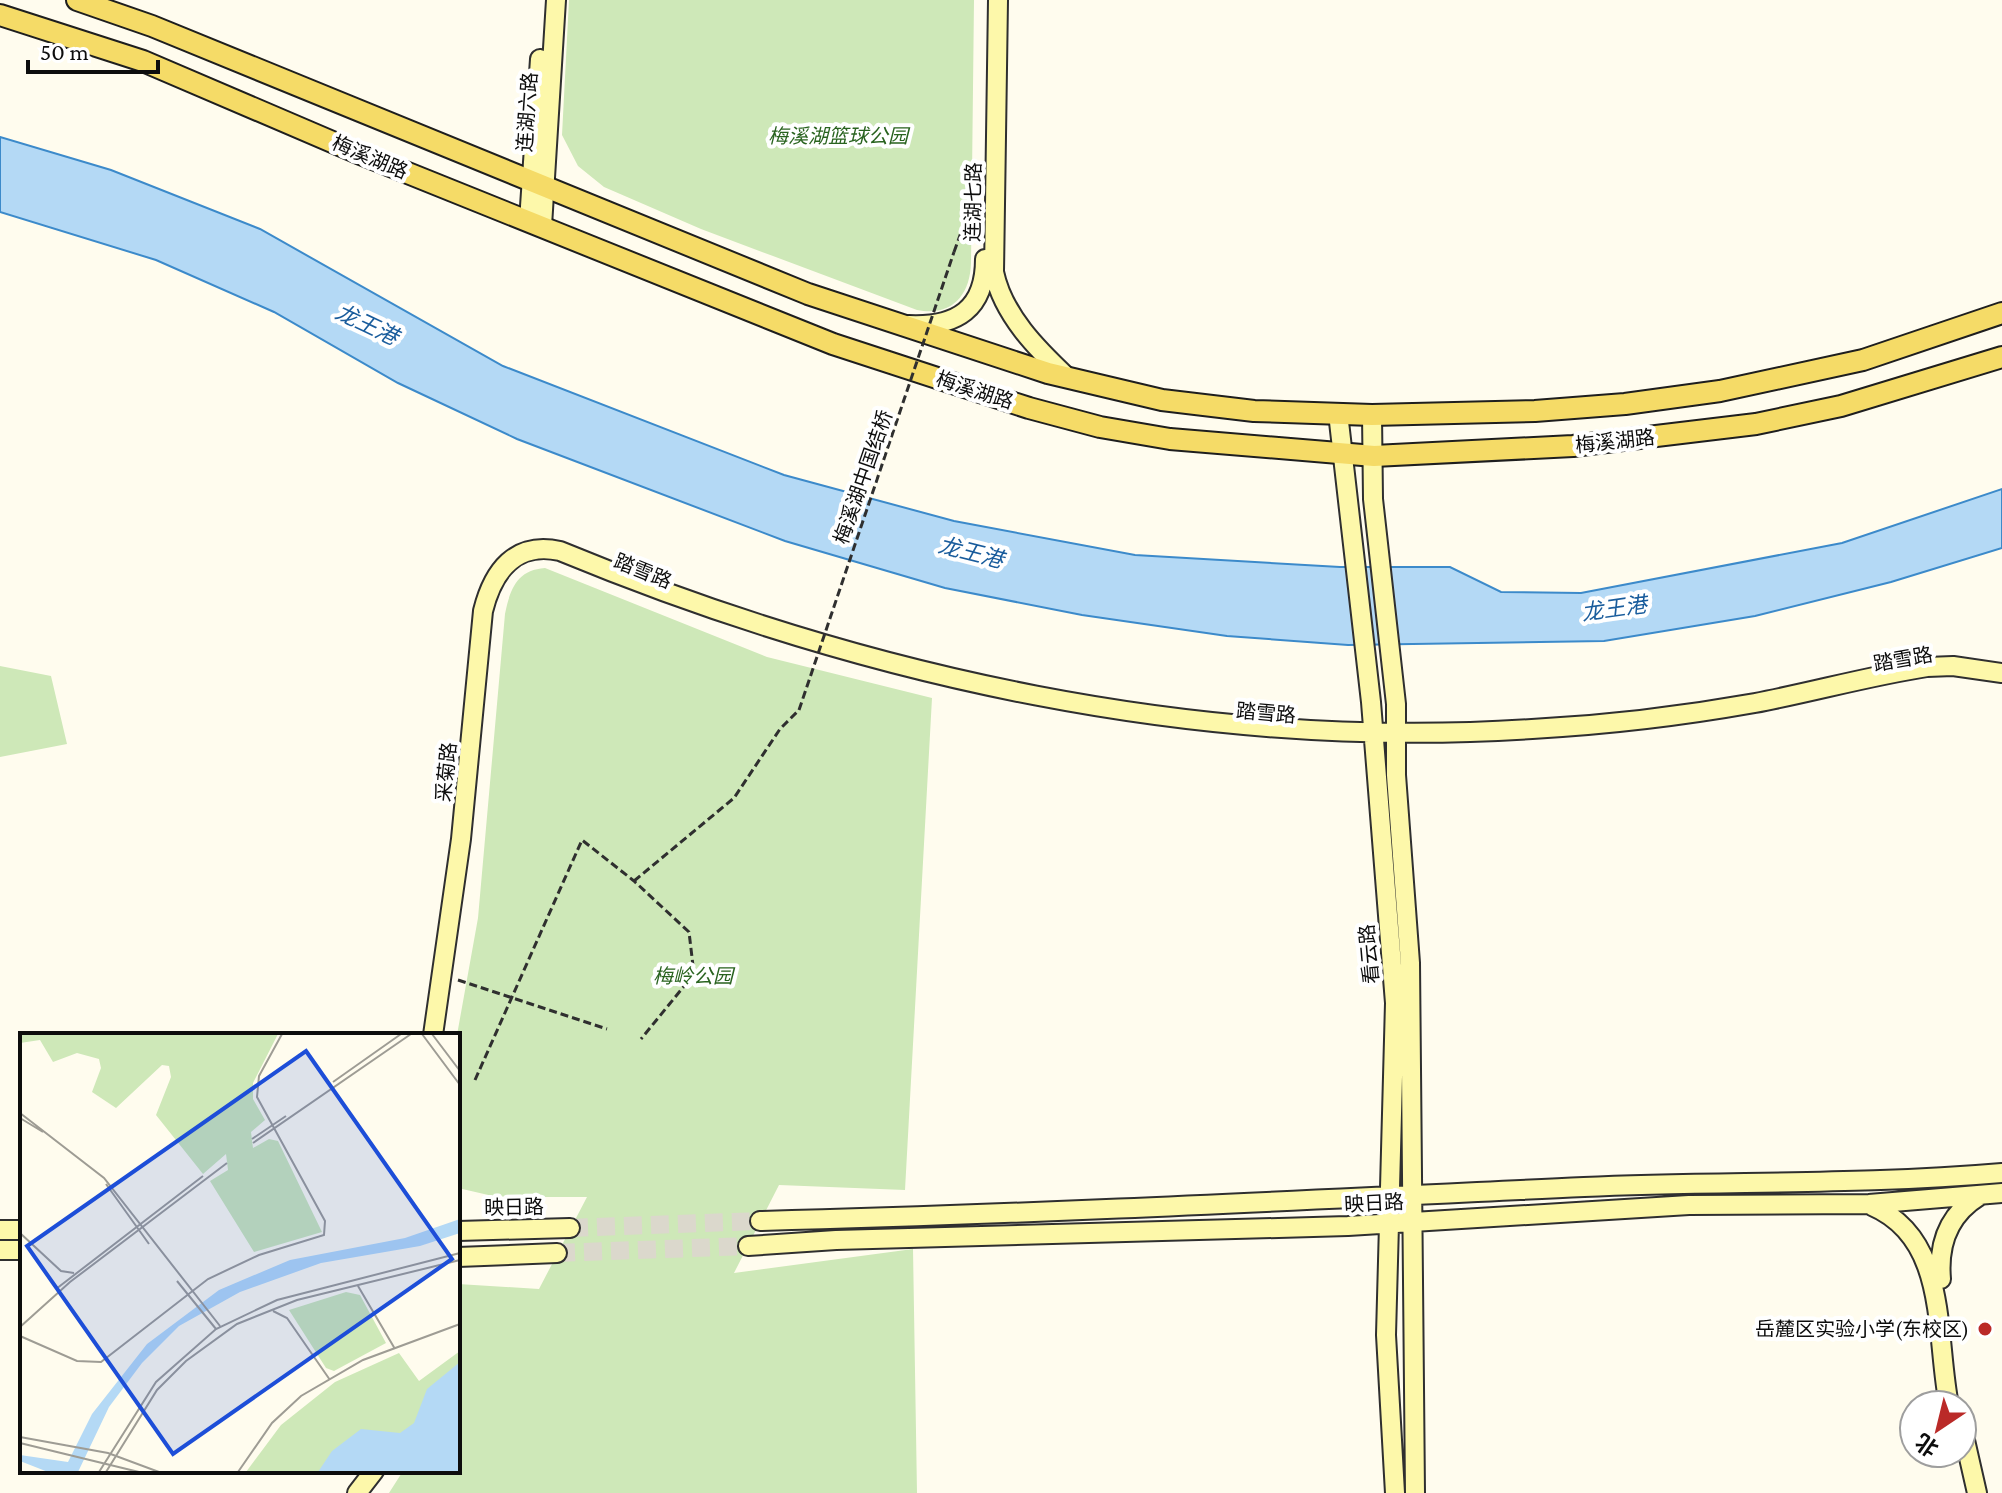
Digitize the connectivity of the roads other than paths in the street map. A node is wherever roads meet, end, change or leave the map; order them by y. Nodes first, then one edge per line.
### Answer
1 (77, 0) edge
2 (546, 0) edge
3 (556, 0) edge
4 (987, 0) edge
5 (998, 0) edge
6 (0, 15) edge
7 (538, 185) junction
8 (535, 224) junction
9 (2002, 313) edge
10 (889, 324) junction
11 (2002, 357) edge
12 (1068, 378) junction
13 (1338, 413) junction
14 (1372, 415) junction
15 (1343, 454) junction
16 (1374, 456) junction
17 (546, 553) junction
18 (2002, 673) edge
19 (2002, 681) edge
20 (1372, 737) junction
21 (1396, 738) junction
22 (433, 1033) edge
23 (442, 1033) edge
24 (2002, 1173) edge
25 (2002, 1193) edge
26 (1979, 1196) junction
27 (1413, 1197) junction
28 (1390, 1199) junction
29 (1869, 1204) junction
30 (760, 1221) tunnel mouth
31 (1413, 1223) junction
32 (1390, 1224) junction
33 (570, 1228) tunnel mouth
34 (460, 1231) edge
35 (748, 1246) tunnel mouth
36 (557, 1253) tunnel mouth
37 (460, 1257) edge
38 (1947, 1389) edge
39 (1956, 1389) edge
40 (1963, 1469) edge
41 (1972, 1469) edge
42 (372, 1473) edge
43 (387, 1473) edge
44 (357, 1493) edge
45 (372, 1493) edge
46 (1395, 1493) edge
47 (1415, 1493) edge
48 (1968, 1493) edge
49 (1977, 1493) edge

1 - 7 main road, 梅溪湖路
2 - 7 street, 连湖六路
3 - 7 street, 连湖六路
4 - 10 street, 连湖七路
5 - 12 street, 连湖七路
6 - 8 main road, 梅溪湖路
7 - 8 street, 连湖六路
7 - 10 main road, 梅溪湖路
8 - 15 main road, 梅溪湖路
9 - 14 main road, 梅溪湖路
10 - 12 main road, 梅溪湖路
11 - 16 main road, 梅溪湖路
12 - 13 main road, 梅溪湖路
13 - 14 main road, 梅溪湖路
13 - 15 street, 看云路
14 - 16 street, 看云路
15 - 16 main road, 梅溪湖路
15 - 20 street, 看云路
16 - 21 street, 看云路
17 - 20 street, 踏雪路
17 - 22 street, 采菊路
17 - 23 street, 采菊路
18 - 21 street, 踏雪路
19 - 21 street, 踏雪路
20 - 21 street, 踏雪路
20 - 28 street, 看云路
21 - 27 street, 看云路
24 - 27 street, 映日路
25 - 26 street, 映日路
26 - 29 street, 映日路
26 - 39 street
27 - 28 street, 映日路
27 - 31 street, 看云路
28 - 30 street, 映日路
28 - 32 street, 看云路
29 - 31 street, 映日路
29 - 38 street
31 - 32 street, 映日路
31 - 47 street, 看云路
32 - 35 street, 映日路
32 - 46 street, 看云路
33 - 34 street, 映日路
36 - 37 street
40 - 48 street
41 - 49 street
42 - 44 street
43 - 45 street

